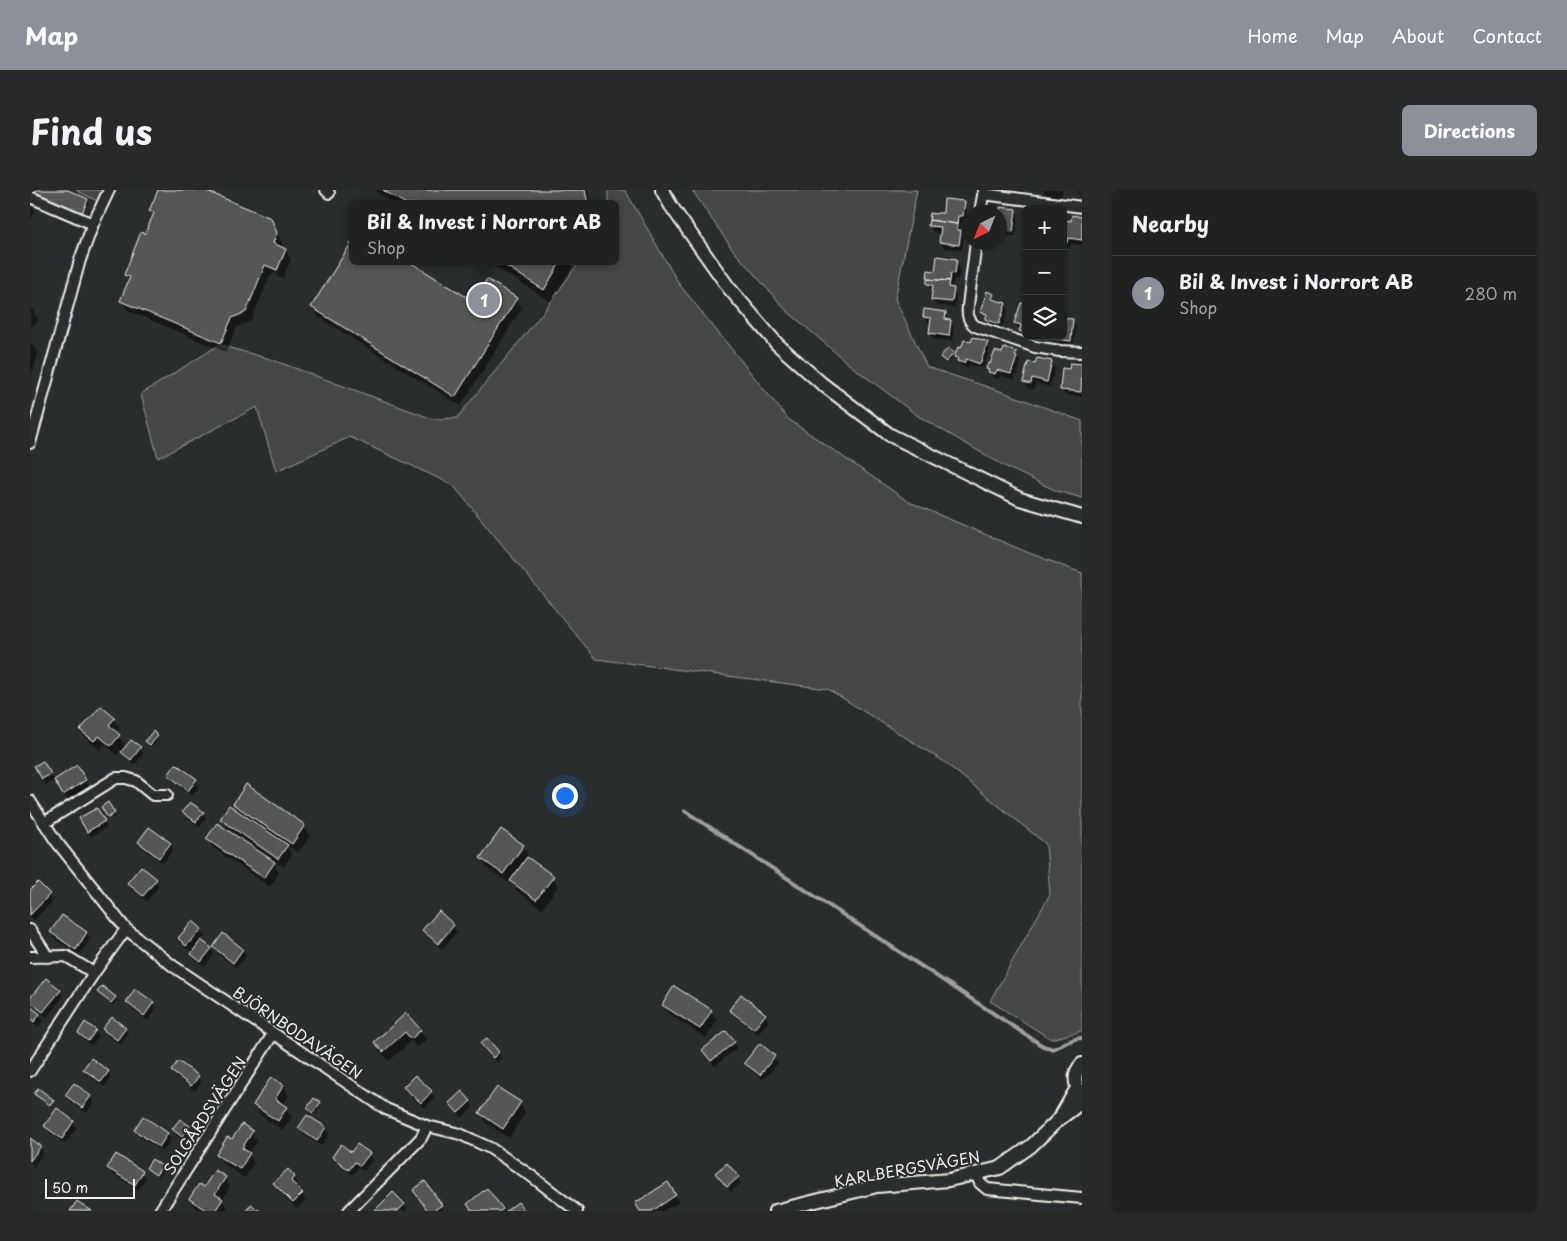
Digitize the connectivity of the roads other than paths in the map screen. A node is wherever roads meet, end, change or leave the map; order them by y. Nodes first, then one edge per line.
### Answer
1 (109, 190) edge
2 (662, 190) edge
3 (983, 192) edge
4 (30, 197) edge
5 (981, 205) edge
6 (1082, 206) edge
7 (93, 224) junction
8 (975, 250) edge
9 (1082, 352) edge
10 (30, 444) edge
11 (1082, 517) edge
12 (167, 795) dead end
13 (30, 801) edge
14 (44, 823) junction
15 (126, 929) junction
16 (30, 930) edge
17 (30, 957) edge
18 (48, 957) junction
19 (94, 973) junction
20 (273, 1034) junction
21 (1082, 1064) edge
22 (30, 1071) edge
23 (1080, 1091) edge
24 (1082, 1102) edge
25 (1058, 1120) junction
26 (427, 1126) junction
27 (976, 1174) junction
28 (1082, 1198) edge
29 (160, 1211) edge
30 (349, 1211) edge
31 (577, 1211) edge
32 (775, 1211) edge

1 - 7 street
2 - 11 street
3 - 5 street
3 - 6 street
4 - 7 street
7 - 10 street
8 - 9 street
12 - 14 street
13 - 14 street, BJÖRNBODAVÄGEN
14 - 15 street, BJÖRNBODAVÄGEN
15 - 19 street
15 - 20 street, BJÖRNBODAVÄGEN
16 - 18 street
17 - 18 street
18 - 19 street
19 - 22 street
20 - 26 street, BJÖRNBODAVÄGEN
20 - 29 street, SOLGÅRDSVÄGEN
21 - 23 street, KARLBERGSVÄGEN
23 - 25 street, KARLBERGSVÄGEN
24 - 25 street, KARLBERGSVÄGEN
25 - 27 street, KARLBERGSVÄGEN
26 - 30 street
26 - 31 street, BJÖRNBODAVÄGEN
27 - 28 street
27 - 32 street, KARLBERGSVÄGEN

